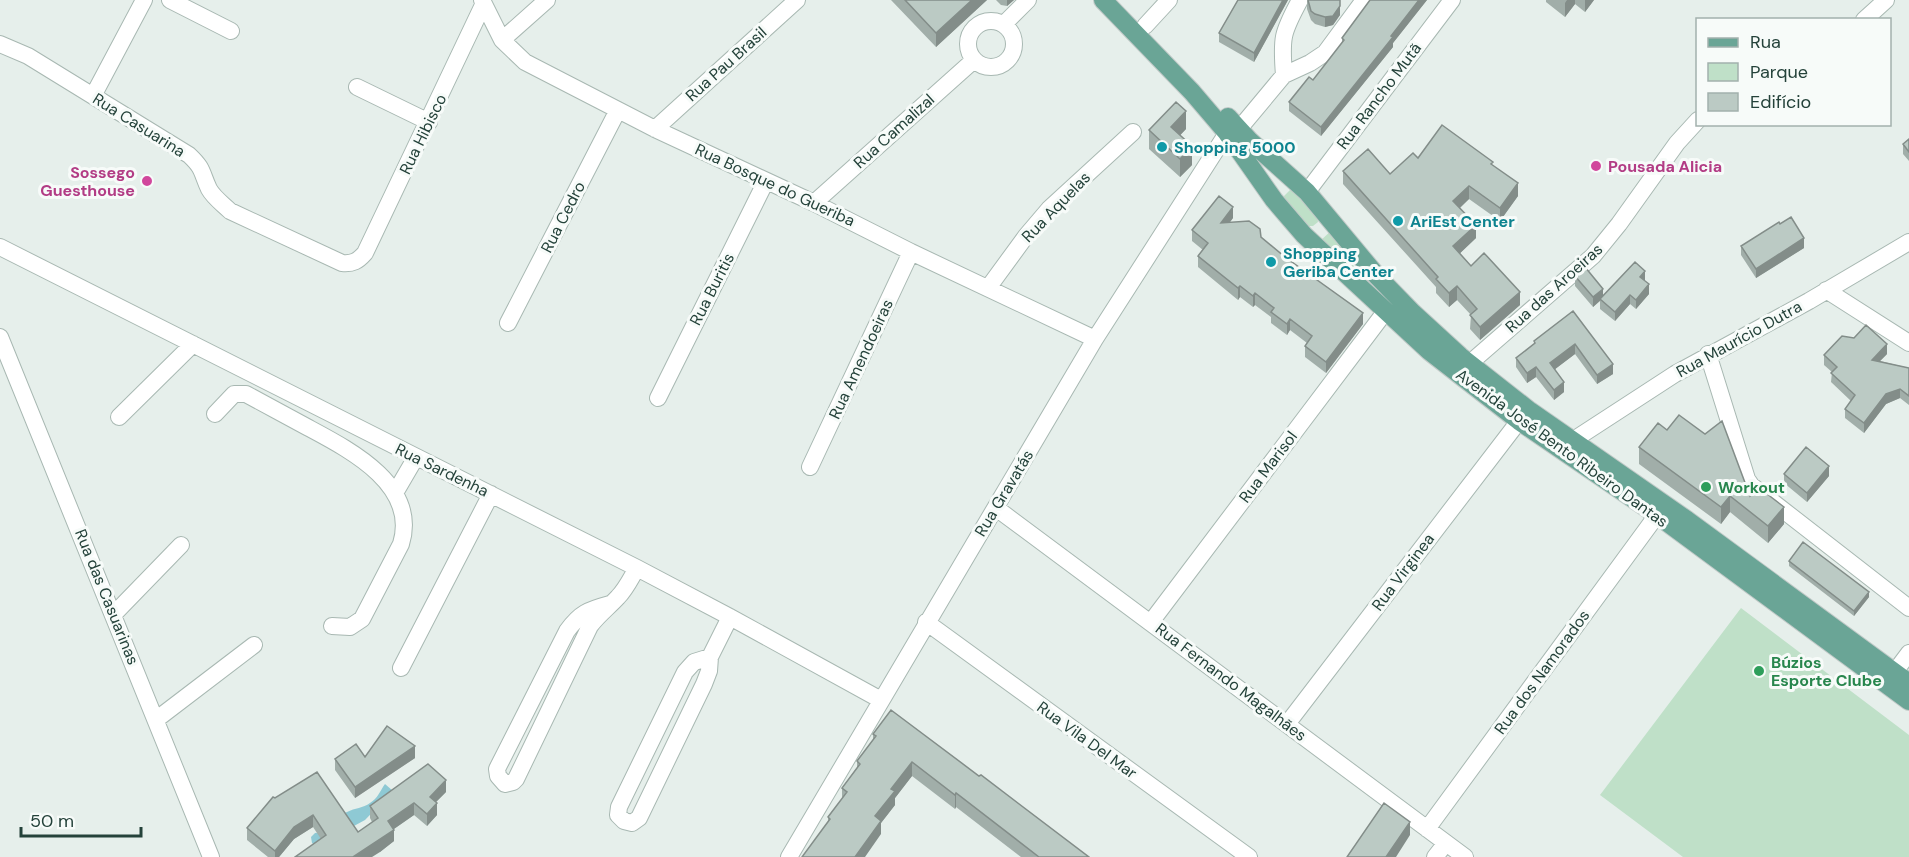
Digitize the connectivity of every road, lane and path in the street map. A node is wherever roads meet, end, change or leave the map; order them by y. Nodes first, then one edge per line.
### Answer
1 (144, 0) edge
2 (170, 0) edge
3 (547, 0) edge
4 (797, 0) edge
5 (1028, 0) edge
6 (1103, 0) edge
7 (1120, 0) edge
8 (1169, 0) edge
9 (1300, 0) edge
10 (1364, 0) edge
11 (1452, 0) edge
12 (1886, 0) edge
13 (482, 3) edge
14 (1866, 18) edge
15 (1004, 24) junction
16 (1145, 26) junction
17 (231, 31) dead end
18 (502, 40) junction
19 (0, 44) edge
20 (974, 60) junction
21 (1284, 75) junction
22 (357, 87) dead end
23 (93, 96) junction
24 (618, 110) junction
25 (1696, 122) edge
26 (429, 123) junction
27 (655, 129) junction
28 (1233, 131) junction
29 (1132, 132) dead end
30 (766, 181) junction
31 (1301, 186) junction
32 (1274, 200) junction
33 (814, 203) junction
34 (1328, 216) junction
35 (1304, 235) junction
36 (1909, 242) edge
37 (0, 247) edge
38 (911, 252) junction
39 (358, 261) joint
40 (988, 288) junction
41 (1826, 291) junction
42 (1385, 312) junction
43 (508, 324) dead end
44 (0, 337) edge
45 (1095, 339) junction
46 (1909, 343) edge
47 (193, 344) junction
48 (1708, 354) junction
49 (1470, 363) junction
50 (658, 398) dead end
51 (215, 414) dead end
52 (120, 417) dead end
53 (1519, 421) junction
54 (1572, 441) junction
55 (416, 457) junction
56 (810, 467) dead end
57 (395, 493) junction
58 (491, 494) junction
59 (996, 508) junction
60 (1657, 515) junction
61 (181, 545) dead end
62 (637, 568) junction
63 (610, 604) junction
64 (1909, 608) edge
65 (114, 614) junction
66 (730, 617) junction
67 (926, 622) junction
68 (1150, 622) junction
69 (332, 626) dead end
70 (254, 645) dead end
71 (1909, 652) edge
72 (710, 657) junction
73 (401, 668) dead end
74 (1902, 678) edge
75 (880, 700) junction
76 (1909, 702) edge
77 (157, 719) junction
78 (1287, 724) junction
79 (1427, 828) junction
80 (1446, 843) junction
81 (212, 857) edge
82 (789, 857) edge
83 (1249, 857) edge
84 (1435, 857) edge
85 (1465, 857) edge

1 - 23 street
2 - 17 street
3 - 18 street
4 - 27 street, Rua Pau Brasil
5 - 15 street
6 - 28 main road, Avenida José Bento Ribeiro Dantas
7 - 16 main road, Avenida José Bento Ribeiro Dantas
8 - 16 street
9 - 21 street
10 - 21 street
11 - 31 street, Rua Rancho Mutã
12 - 14 street
13 - 18 street, Rua Bosque do Gueriba
13 - 26 street, Rua Hibisco
15 - 20 street
15 - 20 street
16 - 28 main road, Avenida José Bento Ribeiro Dantas
18 - 24 street, Rua Bosque do Gueriba
19 - 23 street, Rua Casuarina
20 - 33 street, Rua Camalizal
21 - 28 street, Rua Gravatás
22 - 26 street
23 - 39 street, Rua Casuarina
24 - 27 street, Rua Bosque do Gueriba
24 - 43 street, Rua Cedro
25 - 49 street, Rua das Aroeiras
26 - 39 street, Rua Hibisco
27 - 30 street, Rua Bosque do Gueriba
28 - 31 main road, Avenida José Bento Ribeiro Dantas
28 - 32 main road, Avenida José Bento Ribeiro Dantas
28 - 45 street, Rua Gravatás
29 - 40 street, Rua Aquelas
30 - 33 street, Rua Bosque do Gueriba
30 - 50 street, Rua Buritis
31 - 32 main road
31 - 34 main road, Avenida José Bento Ribeiro Dantas
32 - 35 main road, Avenida José Bento Ribeiro Dantas
33 - 38 street, Rua Bosque do Gueriba
34 - 35 main road
34 - 49 main road, Avenida José Bento Ribeiro Dantas
35 - 42 main road, Avenida José Bento Ribeiro Dantas
36 - 41 street, Rua Maurício Dutra
37 - 47 street, Rua Sardenha
38 - 40 street, Rua Bosque do Gueriba
38 - 56 street, Rua Amendoeiras
40 - 45 street, Rua Bosque do Gueriba
41 - 46 street
41 - 48 street, Rua Maurício Dutra
42 - 53 main road, Avenida José Bento Ribeiro Dantas
42 - 68 street, Rua Marisol
44 - 65 street, Rua das Casuarinas
45 - 59 street, Rua Gravatás
47 - 52 street
47 - 55 street, Rua Sardenha
48 - 54 street, Rua Maurício Dutra
48 - 64 street
49 - 54 main road, Avenida José Bento Ribeiro Dantas
51 - 57 street
53 - 60 main road, Avenida José Bento Ribeiro Dantas
53 - 78 street, Rua Virginea
54 - 74 main road, Avenida José Bento Ribeiro Dantas
55 - 57 street
55 - 58 street, Rua Sardenha
57 - 69 street
58 - 62 street, Rua Sardenha
58 - 73 street
59 - 67 street, Rua Gravatás
59 - 68 street, Rua Fernando Magalhães
60 - 76 main road, Avenida José Bento Ribeiro Dantas
60 - 79 street, Rua dos Namorados
61 - 65 street
62 - 63 street
62 - 66 street, Rua Sardenha
63 - 63 street
65 - 77 street, Rua das Casuarinas
66 - 72 street
66 - 75 street, Rua Sardenha
67 - 75 street, Rua Gravatás
67 - 83 street, Rua Vila Del Mar
68 - 78 street, Rua Fernando Magalhães
70 - 77 street
71 - 74 street
72 - 72 street
75 - 82 street, Rua Gravatás
77 - 81 street, Rua das Casuarinas
78 - 79 street, Rua Fernando Magalhães
79 - 80 street, Rua Fernando Magalhães
80 - 84 street
80 - 85 street, Rua Fernando Magalhães

